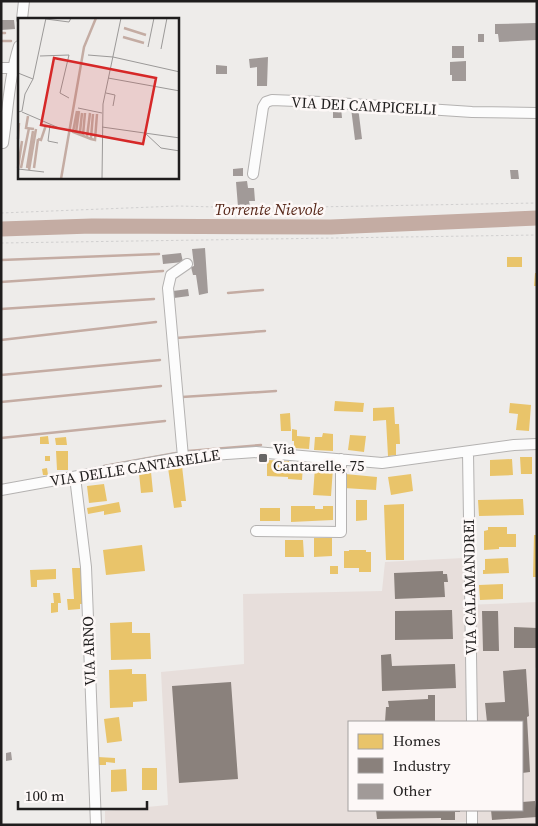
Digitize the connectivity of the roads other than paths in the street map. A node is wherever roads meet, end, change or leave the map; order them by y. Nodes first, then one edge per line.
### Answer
1 (24, 1) edge
2 (22, 18) edge
3 (18, 49) edge
4 (1, 68) edge
5 (12, 68) junction
6 (537, 113) edge
7 (3, 143) dead end
8 (253, 174) dead end
9 (187, 264) dead end
10 (537, 444) edge
11 (468, 452) junction
12 (183, 458) junction
13 (341, 459) junction
14 (75, 477) junction
15 (1, 490) edge
16 (256, 531) dead end
17 (472, 721) edge
18 (472, 811) edge
19 (93, 822) edge
20 (472, 825) edge

1 - 2 street
3 - 5 street
4 - 5 street
5 - 7 street
6 - 8 street, VIA DEI CAMPICELLI
9 - 12 street
10 - 11 street, VIA DELLE CANTARELLE
11 - 13 street, VIA DELLE CANTARELLE
11 - 17 street, VIA CALAMANDREI
12 - 13 street, VIA DELLE CANTARELLE
12 - 14 street, VIA DELLE CANTARELLE
13 - 16 street
14 - 15 street, VIA DELLE CANTARELLE
14 - 19 street, VIA ARNO
18 - 20 street

